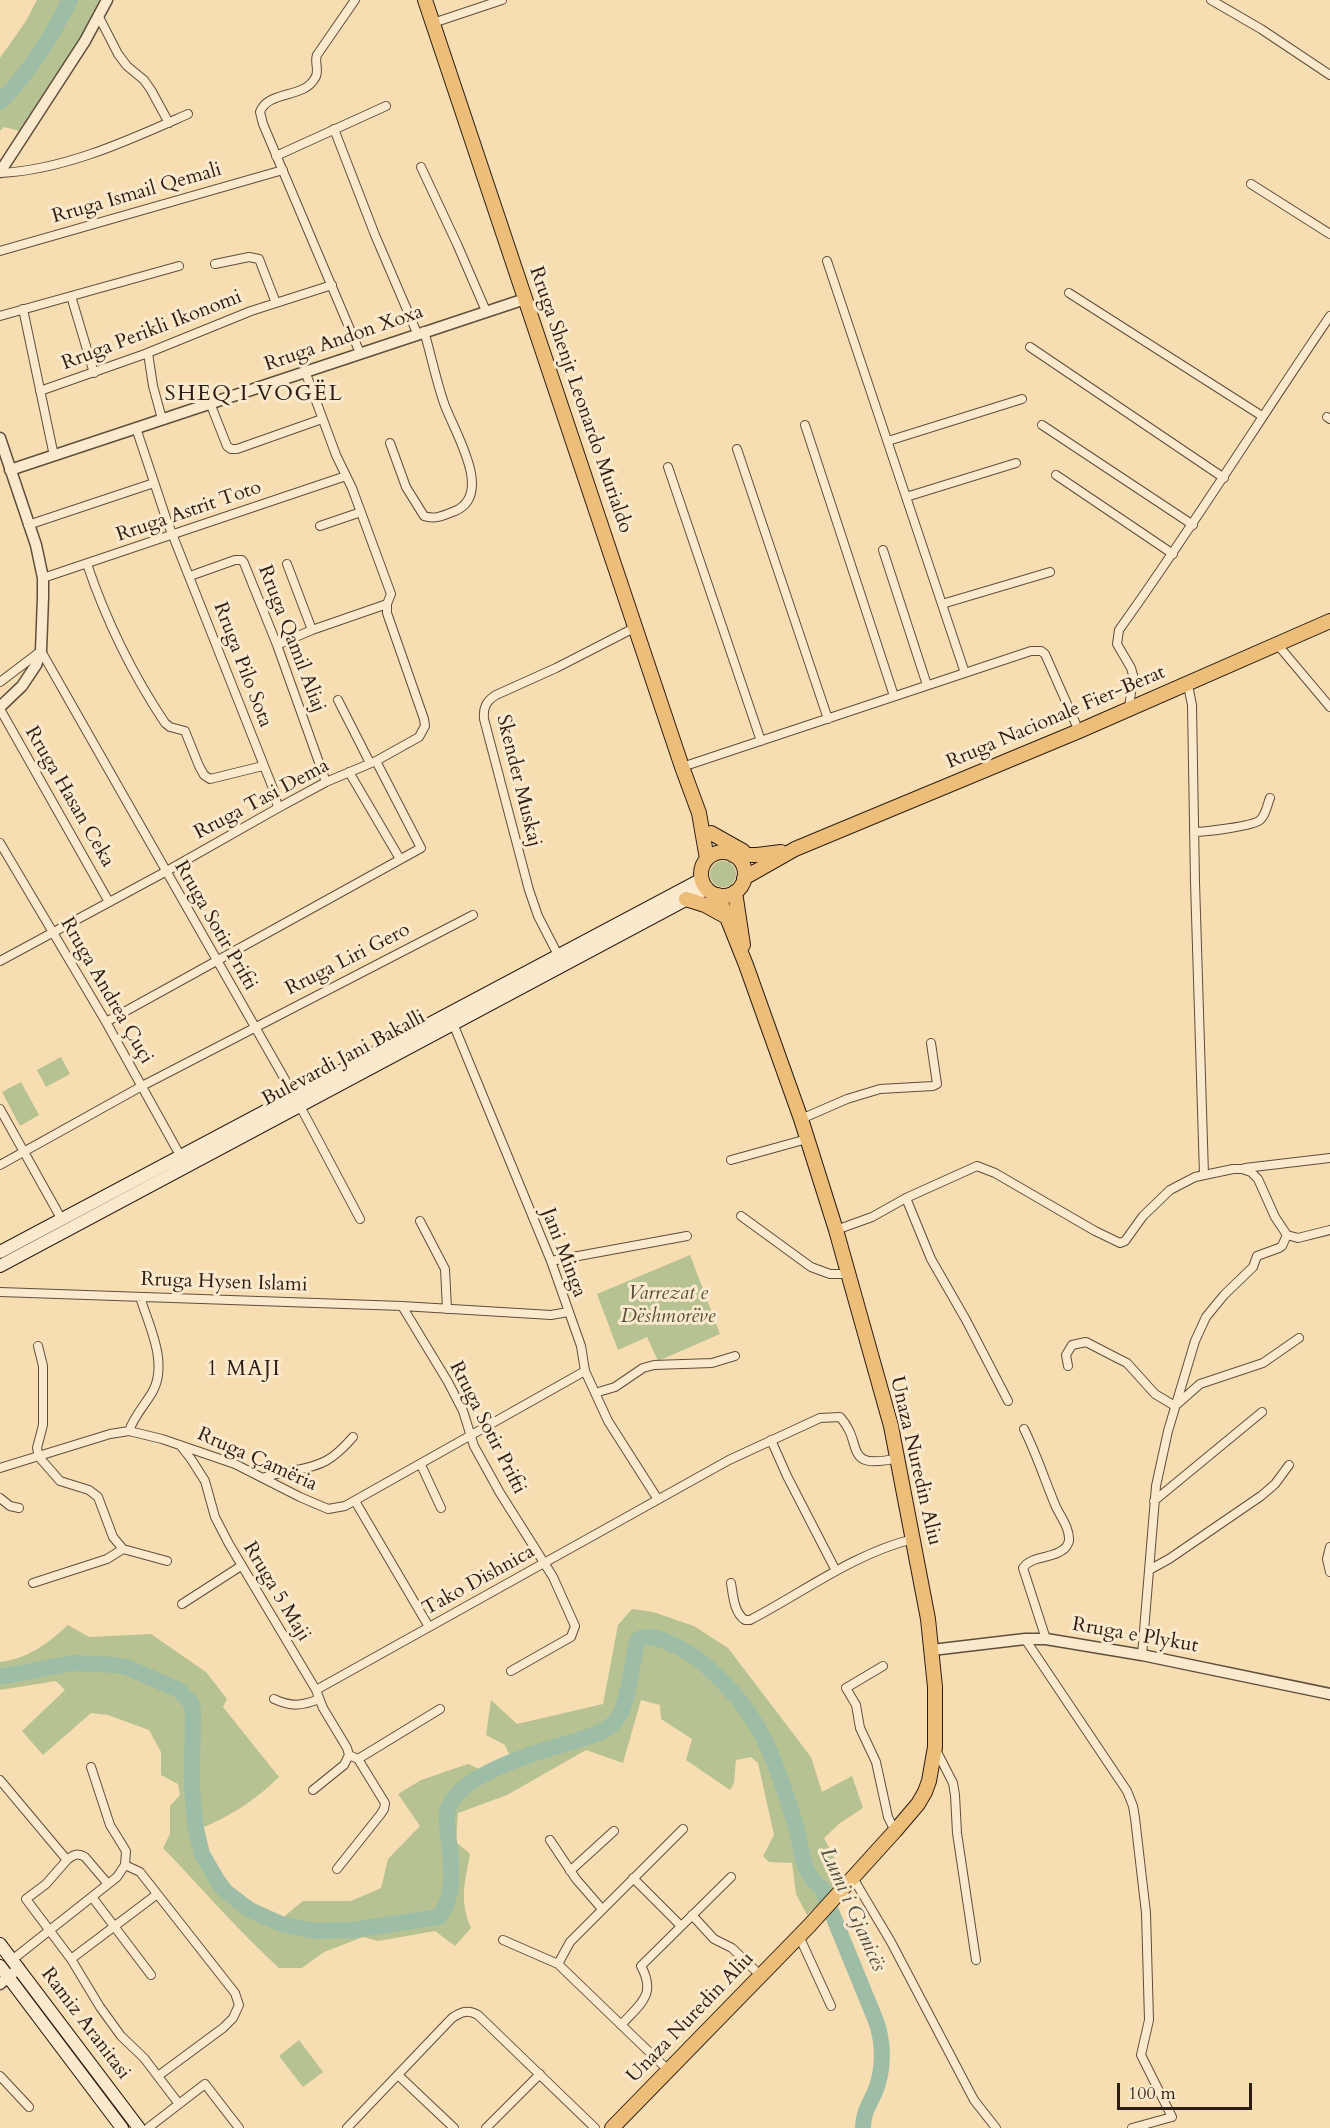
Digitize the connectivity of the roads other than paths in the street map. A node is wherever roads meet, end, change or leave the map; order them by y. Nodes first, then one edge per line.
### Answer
1 (108, 0) edge
2 (355, 0) edge
3 (425, 0) edge
4 (502, 0) edge
5 (1211, 0) edge
6 (99, 16) junction
7 (433, 23) junction
8 (1330, 75) edge
9 (386, 106) dead end
10 (188, 114) dead end
11 (169, 123) junction
12 (334, 129) junction
13 (276, 156) junction
14 (421, 167) dead end
15 (283, 170) junction
16 (0, 173) edge
17 (1251, 184) dead end
18 (1330, 234) edge
19 (0, 251) edge
20 (827, 261) dead end
21 (215, 264) dead end
22 (179, 266) dead end
23 (332, 285) junction
24 (1069, 292) dead end
25 (71, 296) junction
26 (525, 299) junction
27 (276, 303) junction
28 (23, 309) junction
29 (486, 311) junction
30 (0, 316) edge
31 (1330, 316) edge
32 (421, 332) junction
33 (1030, 347) dead end
34 (148, 353) junction
35 (360, 353) junction
36 (305, 371) junction
37 (94, 373) junction
38 (40, 391) junction
39 (1022, 399) dead end
40 (210, 403) junction
41 (1262, 416) junction
42 (322, 419) junction
43 (162, 420) junction
44 (805, 425) dead end
45 (1042, 425) dead end
46 (136, 428) junction
47 (0, 438) edge
48 (888, 441) junction
49 (390, 443) dead end
50 (737, 449) dead end
51 (2, 453) edge
52 (54, 456) junction
53 (1016, 463) dead end
54 (668, 467) dead end
55 (10, 470) junction
56 (1056, 475) dead end
57 (346, 476) junction
58 (1224, 478) junction
59 (154, 483) junction
60 (906, 497) junction
61 (361, 512) junction
62 (28, 525) junction
63 (1193, 525) junction
64 (320, 526) dead end
65 (173, 535) junction
66 (883, 550) dead end
67 (1173, 554) junction
68 (87, 564) junction
69 (287, 564) dead end
70 (1050, 572) dead end
71 (190, 576) junction
72 (43, 578) junction
73 (387, 604) junction
74 (942, 604) junction
75 (1330, 621) edge
76 (636, 627) junction
77 (312, 630) junction
78 (1277, 644) junction
79 (278, 645) junction
80 (41, 651) junction
81 (965, 673) junction
82 (1, 679) edge
83 (1186, 684) junction
84 (927, 686) junction
85 (894, 696) junction
86 (338, 700) dead end
87 (1330, 707) edge
88 (0, 708) edge
89 (1129, 709) junction
90 (828, 719) junction
91 (1079, 731) junction
92 (761, 741) junction
93 (373, 762) junction
94 (263, 766) junction
95 (682, 767) junction
96 (349, 772) junction
97 (327, 782) junction
98 (1270, 798) dead end
99 (278, 808) junction
100 (699, 813) junction
101 (1194, 832) junction
102 (711, 833) junction
103 (0, 843) edge
104 (795, 849) junction
105 (730, 854) junction
106 (757, 855) junction
107 (400, 859) junction
108 (707, 859) junction
109 (165, 872) junction
110 (744, 878) junction
111 (709, 888) junction
112 (735, 892) junction
113 (686, 899) junction
114 (109, 902) junction
115 (473, 915) dead end
116 (725, 916) junction
117 (52, 933) junction
118 (558, 956) junction
119 (216, 960) junction
120 (0, 961) edge
121 (746, 965) junction
122 (451, 1018) junction
123 (106, 1022) junction
124 (254, 1027) junction
125 (932, 1044) dead end
126 (142, 1086) junction
127 (297, 1101) junction
128 (0, 1108) edge
129 (801, 1119) junction
130 (807, 1139) junction
131 (25, 1151) junction
132 (181, 1157) junction
133 (1330, 1158) edge
134 (731, 1160) dead end
135 (0, 1165) edge
136 (1242, 1169) junction
137 (1204, 1175) junction
138 (906, 1198) junction
139 (741, 1216) dead end
140 (360, 1219) dead end
141 (62, 1220) junction
142 (420, 1221) dead end
143 (836, 1230) junction
144 (1330, 1230) edge
145 (1287, 1235) junction
146 (687, 1236) dead end
147 (0, 1252) edge
148 (551, 1261) junction
149 (0, 1266) edge
150 (847, 1274) junction
151 (0, 1292) edge
152 (140, 1297) junction
153 (402, 1306) junction
154 (447, 1310) junction
155 (568, 1312) junction
156 (1299, 1338) dead end
157 (38, 1346) dead end
158 (735, 1356) dead end
159 (1068, 1366) dead end
160 (585, 1371) junction
161 (595, 1393) junction
162 (1008, 1401) dead end
163 (1175, 1406) junction
164 (1262, 1412) dead end
165 (1024, 1430) dead end
166 (129, 1431) junction
167 (471, 1436) junction
168 (353, 1437) dead end
169 (771, 1440) junction
170 (179, 1445) junction
171 (39, 1457) junction
172 (898, 1458) junction
173 (421, 1465) junction
174 (1289, 1465) dead end
175 (0, 1468) edge
176 (263, 1478) junction
177 (0, 1498) edge
178 (657, 1498) junction
179 (355, 1501) junction
180 (1154, 1501) junction
181 (19, 1508) dead end
182 (441, 1508) dead end
183 (913, 1539) junction
184 (1330, 1547) edge
185 (123, 1549) junction
186 (167, 1561) dead end
187 (545, 1563) junction
188 (241, 1566) junction
189 (1149, 1570) junction
190 (836, 1571) junction
191 (1330, 1572) edge
192 (731, 1582) dead end
193 (33, 1583) dead end
194 (182, 1604) dead end
195 (429, 1627) junction
196 (1025, 1639) junction
197 (1046, 1639) junction
198 (932, 1650) junction
199 (1142, 1654) junction
200 (883, 1666) dead end
201 (511, 1671) dead end
202 (1330, 1694) edge
203 (318, 1695) junction
204 (274, 1699) dead end
205 (440, 1709) dead end
206 (935, 1747) junction
207 (349, 1755) junction
208 (358, 1759) junction
209 (91, 1767) dead end
210 (0, 1780) edge
211 (313, 1790) dead end
212 (683, 1829) dead end
213 (614, 1831) dead end
214 (896, 1831) junction
215 (550, 1840) dead end
216 (67, 1860) junction
217 (125, 1865) junction
218 (337, 1869) dead end
219 (570, 1871) junction
220 (731, 1877) dead end
221 (633, 1878) junction
222 (850, 1881) junction
223 (108, 1884) junction
224 (156, 1894) junction
225 (92, 1897) junction
226 (602, 1909) junction
227 (692, 1915) junction
228 (114, 1926) junction
229 (681, 1926) junction
230 (49, 1931) junction
231 (804, 1931) junction
232 (503, 1940) dead end
233 (0, 1944) edge
234 (71, 1959) junction
235 (976, 1960) dead end
236 (15, 1964) junction
237 (558, 1964) junction
238 (3, 1975) edge
239 (151, 1975) dead end
240 (760, 1975) junction
241 (831, 2006) dead end
242 (621, 2025) junction
243 (668, 2070) junction
244 (540, 2074) junction
245 (398, 2075) junction
246 (0, 2076) edge
247 (158, 2076) junction
248 (179, 2104) junction
249 (29, 2107) dead end
250 (122, 2128) edge
251 (139, 2128) edge
252 (148, 2128) edge
253 (239, 2128) edge
254 (347, 2128) edge
255 (454, 2128) edge
256 (486, 2128) edge
257 (595, 2128) edge
258 (612, 2128) edge
259 (996, 2128) edge
260 (1132, 2128) edge

1 - 6 street
2 - 13 street
3 - 7 main road, Rruga Shenjt Leonardo Murialdo
4 - 7 street
5 - 8 street
6 - 11 street
6 - 16 street
7 - 26 main road, Rruga Shenjt Leonardo Murialdo
9 - 12 street
10 - 11 street
11 - 16 street
12 - 13 street
12 - 32 street
13 - 15 street
14 - 29 street
15 - 19 street, Rruga Ismail Qemali
15 - 23 street
17 - 18 street
20 - 48 street
21 - 27 street, Rruga Perikli Ikonomi
22 - 25 street
23 - 27 street, Rruga Perikli Ikonomi
23 - 35 street
24 - 41 street
25 - 28 street
25 - 37 street
26 - 29 street, Rruga Andon Xoxa
26 - 76 main road, Rruga Shenjt Leonardo Murialdo
27 - 34 street, Rruga Perikli Ikonomi
28 - 30 street
28 - 38 street
29 - 32 street, Rruga Andon Xoxa
31 - 41 street
32 - 35 street, Rruga Andon Xoxa
32 - 49 street
33 - 58 street
34 - 37 street, Rruga Perikli Ikonomi
34 - 43 street
35 - 36 street, Rruga Andon Xoxa
36 - 40 street, Rruga Andon Xoxa
36 - 42 street, Rruga Tasi Dema
37 - 38 street, Rruga Perikli Ikonomi
38 - 52 street
39 - 48 street
40 - 42 street
40 - 43 street, Rruga Andon Xoxa
41 - 58 street
42 - 57 street, Rruga Tasi Dema
43 - 46 street, Rruga Andon Xoxa
44 - 85 street
45 - 63 street
46 - 52 street, Rruga Andon Xoxa
46 - 59 street, Rruga Pilo Sota
47 - 51 street
48 - 60 street
50 - 90 street
51 - 55 street
52 - 55 street, Rruga Andon Xoxa
53 - 60 street
54 - 92 street
55 - 62 street
56 - 67 street
57 - 61 street, Rruga Tasi Dema
57 - 65 street, Rruga Astrit Toto
58 - 63 street
59 - 62 street
59 - 65 street, Rruga Pilo Sota
60 - 74 street
61 - 64 street
61 - 73 street, Rruga Tasi Dema
62 - 72 street
63 - 67 street
65 - 68 street, Rruga Astrit Toto
65 - 71 street, Rruga Pilo Sota
66 - 84 street
67 - 89 street
68 - 72 street, Rruga Astrit Toto
68 - 94 street
69 - 77 street
70 - 74 street
71 - 79 street, Rruga Qamil Aliaj
71 - 94 street, Rruga Pilo Sota
72 - 80 street
73 - 77 street
73 - 93 street, Rruga Tasi Dema
74 - 81 street
75 - 78 main road, Rruga Nacionale Fier-Berat
76 - 95 main road, Rruga Shenjt Leonardo Murialdo
76 - 118 street, Skender Muskaj
77 - 79 street
78 - 83 main road, Rruga Nacionale Fier-Berat
78 - 87 street
79 - 97 street, Rruga Qamil Aliaj
80 - 82 street
80 - 88 street
80 - 109 street, Rruga Sotir Prifti
81 - 84 street
81 - 91 street
83 - 89 main road, Rruga Nacionale Fier-Berat
83 - 101 street
84 - 85 street
85 - 90 street
86 - 93 street
88 - 114 street, Rruga Hasan Ceka
89 - 91 main road, Rruga Nacionale Fier-Berat
90 - 92 street
91 - 104 main road, Rruga Nacionale Fier-Berat
92 - 95 street
93 - 96 street, Rruga Tasi Dema
93 - 107 street
94 - 99 street, Rruga Pilo Sota
95 - 100 main road, Rruga Shenjt Leonardo Murialdo
96 - 97 street, Rruga Tasi Dema
96 - 107 street, Rruga Tasi Dema
97 - 99 street, Rruga Tasi Dema
98 - 101 street
99 - 109 street, Rruga Tasi Dema
100 - 102 main road, Rruga Shenjt Leonardo Murialdo
100 - 108 main road, Rruga Shenjt Leonardo Murialdo
101 - 137 street
102 - 105 main road, Rruga Shenjt Leonardo Murialdo
102 - 106 main road
103 - 117 street, Rruga Andrea Çuçi
104 - 106 main road, Rruga Nacionale Fier-Berat
104 - 110 main road, Rruga Nacionale Fier-Berat
105 - 106 main road, Rruga Nacionale Fier-Berat
105 - 108 main road
105 - 110 main road
107 - 119 street
108 - 111 main road
109 - 114 street, Rruga Tasi Dema
109 - 119 street, Rruga Sotir Prifti
110 - 112 main road
111 - 112 main road
111 - 113 main road, Bulevardi Jani Bakalli
111 - 116 main road, Unaza Nuredin Aliu
111 - 118 main road, Bulevardi Jani Bakalli
112 - 121 main road, Unaza Nuredin Aliu
113 - 116 main road
113 - 122 main road, Bulevardi Jani Bakalli
114 - 117 street, Rruga Tasi Dema
115 - 124 street, Rruga Liri Gero
116 - 121 main road, Unaza Nuredin Aliu
117 - 120 street, Rruga Tasi Dema
117 - 123 street, Rruga Andrea Çuçi
118 - 122 main road, Bulevardi Jani Bakalli
119 - 123 street
119 - 124 street, Rruga Sotir Prifti
121 - 129 main road, Unaza Nuredin Aliu
122 - 127 main road, Bulevardi Jani Bakalli
122 - 148 street, Jani Minga
123 - 126 street, Rruga Andrea Çuçi
124 - 126 street, Rruga Liri Gero
124 - 127 street, Rruga Sotir Prifti
125 - 129 street
126 - 131 street, Rruga Liri Gero
126 - 132 street, Rruga Andrea Çuçi
127 - 132 main road, Bulevardi Jani Bakalli
127 - 140 street, Rruga Sotir Prifti
127 - 149 main road, Bulevardi Jani Bakalli
128 - 131 street
129 - 130 main road, Unaza Nuredin Aliu
130 - 134 street
130 - 143 main road, Unaza Nuredin Aliu
131 - 135 street
131 - 141 street
132 - 141 main road, Bulevardi Jani Bakalli
133 - 136 street
136 - 137 street
136 - 145 street
137 - 138 street
138 - 143 street
138 - 162 street
139 - 150 street
141 - 147 main road, Bulevardi Jani Bakalli
142 - 154 street
143 - 150 main road, Unaza Nuredin Aliu
144 - 145 street
145 - 163 street
146 - 148 street
148 - 155 street, Jani Minga
150 - 172 main road, Unaza Nuredin Aliu
151 - 152 street, Rruga Hysen Islami
152 - 153 street, Rruga Hysen Islami
152 - 166 street
153 - 154 street, Rruga Hysen Islami
153 - 167 street, Rruga Sotir Prifti
154 - 155 street, Rruga Hysen Islami
155 - 160 street, Jani Minga
156 - 163 street
157 - 171 street
158 - 161 street
159 - 163 street
160 - 161 street, Jani Minga
160 - 167 street, Rruga Çamëria
161 - 178 street, Jani Minga
163 - 180 street
164 - 180 street
165 - 197 street
166 - 170 street, Rruga Çamëria
166 - 171 street, Rruga Çamëria
167 - 173 street, Rruga Çamëria
167 - 187 street, Rruga Sotir Prifti
168 - 176 street
169 - 172 street, Tako Dishnica
169 - 178 street, Tako Dishnica
169 - 190 street
170 - 176 street, Rruga Çamëria
170 - 188 street, Rruga 5 Maji
171 - 175 street, Rruga Çamëria
171 - 185 street
172 - 183 main road, Unaza Nuredin Aliu
173 - 179 street, Rruga Çamëria
173 - 182 street
174 - 189 street
176 - 179 street, Rruga Çamëria
177 - 181 street
178 - 187 street, Tako Dishnica
179 - 195 street
180 - 189 street
183 - 190 street
183 - 198 main road, Unaza Nuredin Aliu
184 - 191 street
185 - 186 street
185 - 193 street
187 - 195 street, Tako Dishnica
187 - 201 street, Rruga Sotir Prifti
188 - 194 street
188 - 203 street, Rruga 5 Maji
189 - 199 street
190 - 192 street
195 - 203 street, Tako Dishnica
196 - 197 street, Rruga e Plykut
196 - 198 street, Rruga e Plykut
196 - 260 street
197 - 199 street, Rruga e Plykut
198 - 206 main road, Unaza Nuredin Aliu
199 - 202 street, Rruga e Plykut
200 - 214 street
203 - 204 street, Tako Dishnica
203 - 207 street, Rruga 5 Maji
205 - 208 street
206 - 214 main road, Unaza Nuredin Aliu
206 - 235 street
207 - 208 street
207 - 211 street
208 - 218 street
209 - 217 street
210 - 216 street
212 - 221 street
213 - 219 street
214 - 222 main road, Unaza Nuredin Aliu
215 - 219 street
216 - 223 street
216 - 230 street
217 - 223 street
217 - 224 street
219 - 226 street
220 - 227 street
221 - 226 street
221 - 229 street
222 - 231 main road, Unaza Nuredin Aliu
222 - 259 street
223 - 225 street
224 - 228 street
224 - 247 street
225 - 228 street
225 - 230 street
226 - 237 street
227 - 229 street
227 - 240 street
228 - 234 street
228 - 239 street
229 - 242 street
230 - 234 street
230 - 236 street
231 - 240 main road, Unaza Nuredin Aliu
231 - 241 street
232 - 237 street
233 - 236 main road, Ramiz Aranitasi
234 - 247 street
236 - 238 street
236 - 251 main road, Ramiz Aranitasi
237 - 242 street
238 - 250 main road, Ramiz Aranitasi
240 - 243 main road, Unaza Nuredin Aliu
242 - 243 street
243 - 258 main road, Unaza Nuredin Aliu
244 - 245 street
244 - 256 street
244 - 257 street
245 - 254 street
245 - 255 street
246 - 249 street
247 - 248 street
248 - 252 street
248 - 253 street

